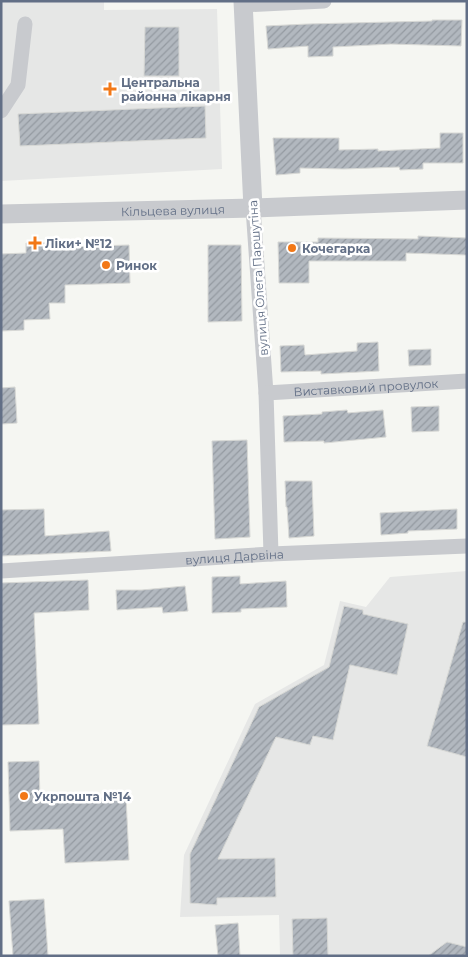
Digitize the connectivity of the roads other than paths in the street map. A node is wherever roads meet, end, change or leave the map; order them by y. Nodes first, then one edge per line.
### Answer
1 (324, 1) edge
2 (243, 3) edge
3 (25, 24) dead end
4 (1, 111) edge
5 (467, 200) edge
6 (252, 208) junction
7 (1, 214) edge
8 (467, 381) edge
9 (266, 393) junction
10 (467, 546) edge
11 (271, 554) junction
12 (1, 571) edge

1 - 2 street
2 - 6 street, вулиця Олега Паршутіна
3 - 4 street
5 - 6 street, Кільцева вулиця
6 - 7 street, Кільцева вулиця
6 - 9 street, вулиця Олега Паршутіна
8 - 9 street, Виставковий провулок
9 - 11 street, вулиця Олега Паршутіна
10 - 11 street, вулиця Дарвіна
11 - 12 street, вулиця Дарвіна

